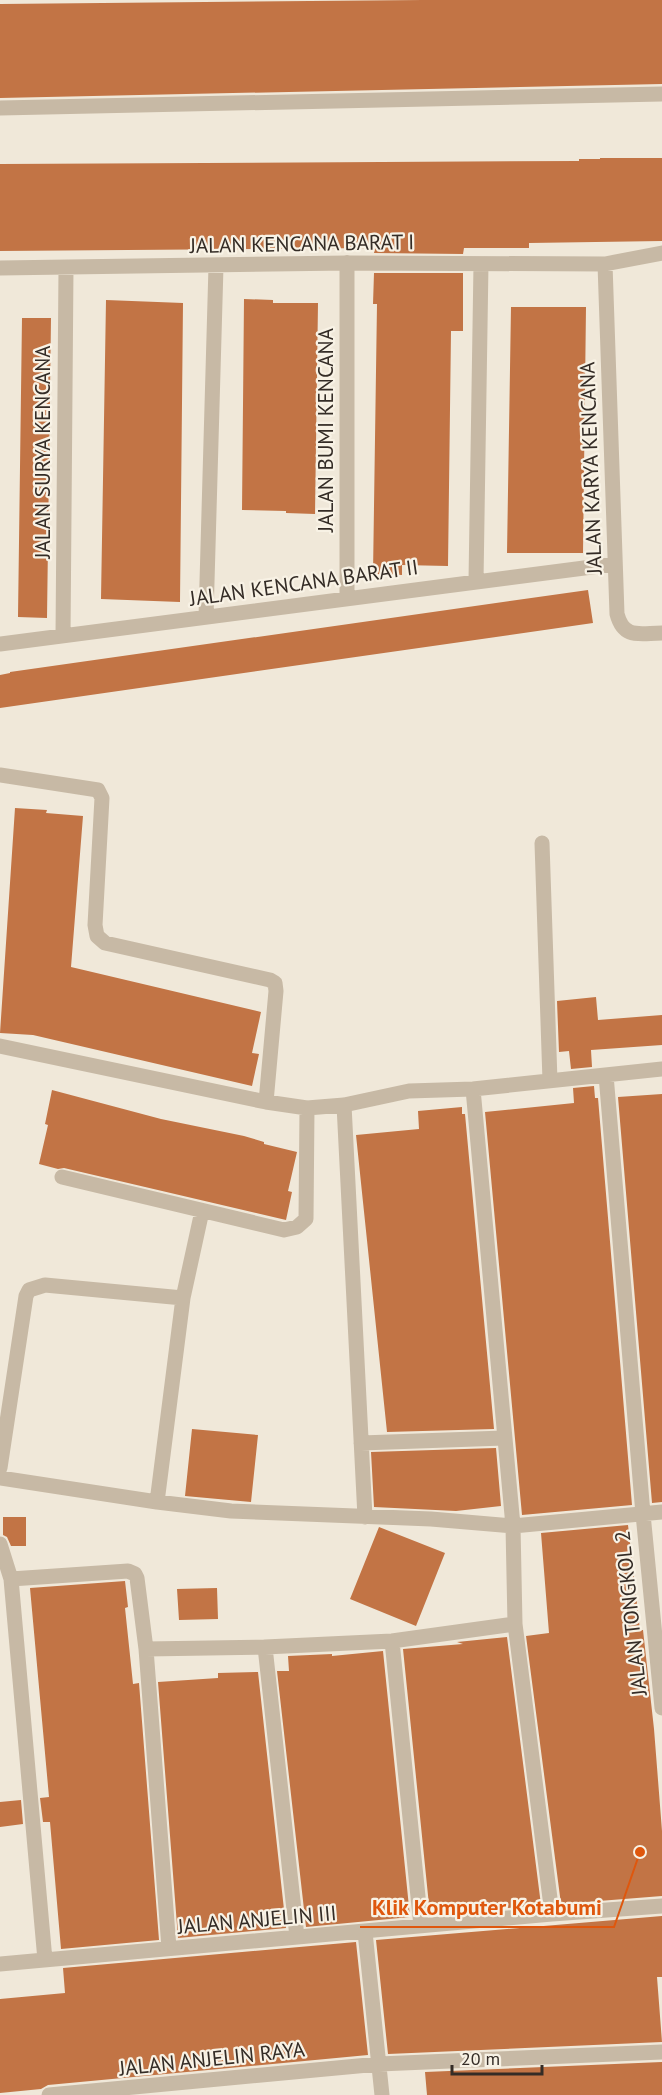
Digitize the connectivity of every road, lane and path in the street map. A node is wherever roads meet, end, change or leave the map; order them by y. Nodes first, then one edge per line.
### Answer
1 (662, 94) edge
2 (0, 108) edge
3 (662, 253) edge
4 (347, 263) junction
5 (481, 264) junction
6 (605, 264) junction
7 (216, 266) junction
8 (66, 267) junction
9 (0, 268) edge
10 (615, 564) junction
11 (476, 580) junction
12 (346, 598) junction
13 (206, 617) junction
14 (662, 633) edge
15 (63, 636) junction
16 (0, 644) edge
17 (0, 776) edge
18 (542, 843) dead end
19 (0, 1046) edge
20 (662, 1070) edge
21 (606, 1075) junction
22 (550, 1081) junction
23 (473, 1089) junction
24 (266, 1102) junction
25 (344, 1105) junction
26 (307, 1108) junction
27 (62, 1177) dead end
28 (202, 1211) junction
29 (183, 1298) junction
30 (504, 1438) junction
31 (361, 1443) junction
32 (0, 1468) edge
33 (0, 1478) edge
34 (157, 1502) junction
35 (662, 1512) edge
36 (643, 1514) junction
37 (365, 1517) junction
38 (513, 1526) junction
39 (0, 1544) edge
40 (11, 1579) junction
41 (515, 1624) junction
42 (392, 1641) junction
43 (265, 1647) junction
44 (146, 1648) junction
45 (662, 1708) edge
46 (662, 1906) edge
47 (552, 1914) junction
48 (421, 1926) junction
49 (365, 1932) junction
50 (297, 1937) junction
51 (169, 1948) junction
52 (45, 1960) junction
53 (0, 1964) edge
54 (662, 2052) edge
55 (379, 2064) junction
56 (49, 2095) edge
57 (382, 2095) edge

1 - 2 street
3 - 6 street, JALAN KENCANA BARAT I
4 - 5 street, JALAN KENCANA BARAT I
4 - 7 street, JALAN KENCANA BARAT I
4 - 12 street, JALAN BUMI KENCANA
5 - 6 street, JALAN KENCANA BARAT I
5 - 11 street
6 - 10 street, JALAN KARYA KENCANA
7 - 8 street, JALAN KENCANA BARAT I
7 - 13 street
8 - 9 street, JALAN KENCANA BARAT I
8 - 15 street, JALAN SURYA KENCANA
10 - 11 street, JALAN KENCANA BARAT II
10 - 14 street, JALAN KARYA KENCANA
11 - 12 street, JALAN KENCANA BARAT II
12 - 13 street, JALAN KENCANA BARAT II
13 - 15 street, JALAN KENCANA BARAT II
15 - 16 street, JALAN KENCANA BARAT II
17 - 24 street
18 - 22 street
19 - 24 street
20 - 21 street
21 - 22 street
21 - 36 street, JALAN TONGKOL 2
22 - 23 street
23 - 25 street
23 - 30 street
24 - 26 street
25 - 26 street
25 - 31 street
26 - 28 street
27 - 28 street
28 - 29 street
29 - 32 street
29 - 34 street
30 - 31 street
30 - 38 street
31 - 37 street
33 - 34 street
34 - 37 street
35 - 36 street
36 - 38 street
36 - 45 street, JALAN TONGKOL 2
37 - 38 street
38 - 41 street
39 - 40 street
40 - 44 street
40 - 52 street
41 - 42 street
41 - 47 street
42 - 43 street
42 - 48 street
43 - 44 street
43 - 50 street
44 - 51 street
46 - 47 street, JALAN ANJELIN III
47 - 48 street, JALAN ANJELIN III
48 - 49 street, JALAN ANJELIN III
49 - 50 street, JALAN ANJELIN III
49 - 55 street
50 - 51 street, JALAN ANJELIN III
51 - 52 street, JALAN ANJELIN III
52 - 53 street, JALAN ANJELIN III
54 - 55 street, JALAN ANJELIN RAYA
55 - 56 street, JALAN ANJELIN RAYA
55 - 57 street

